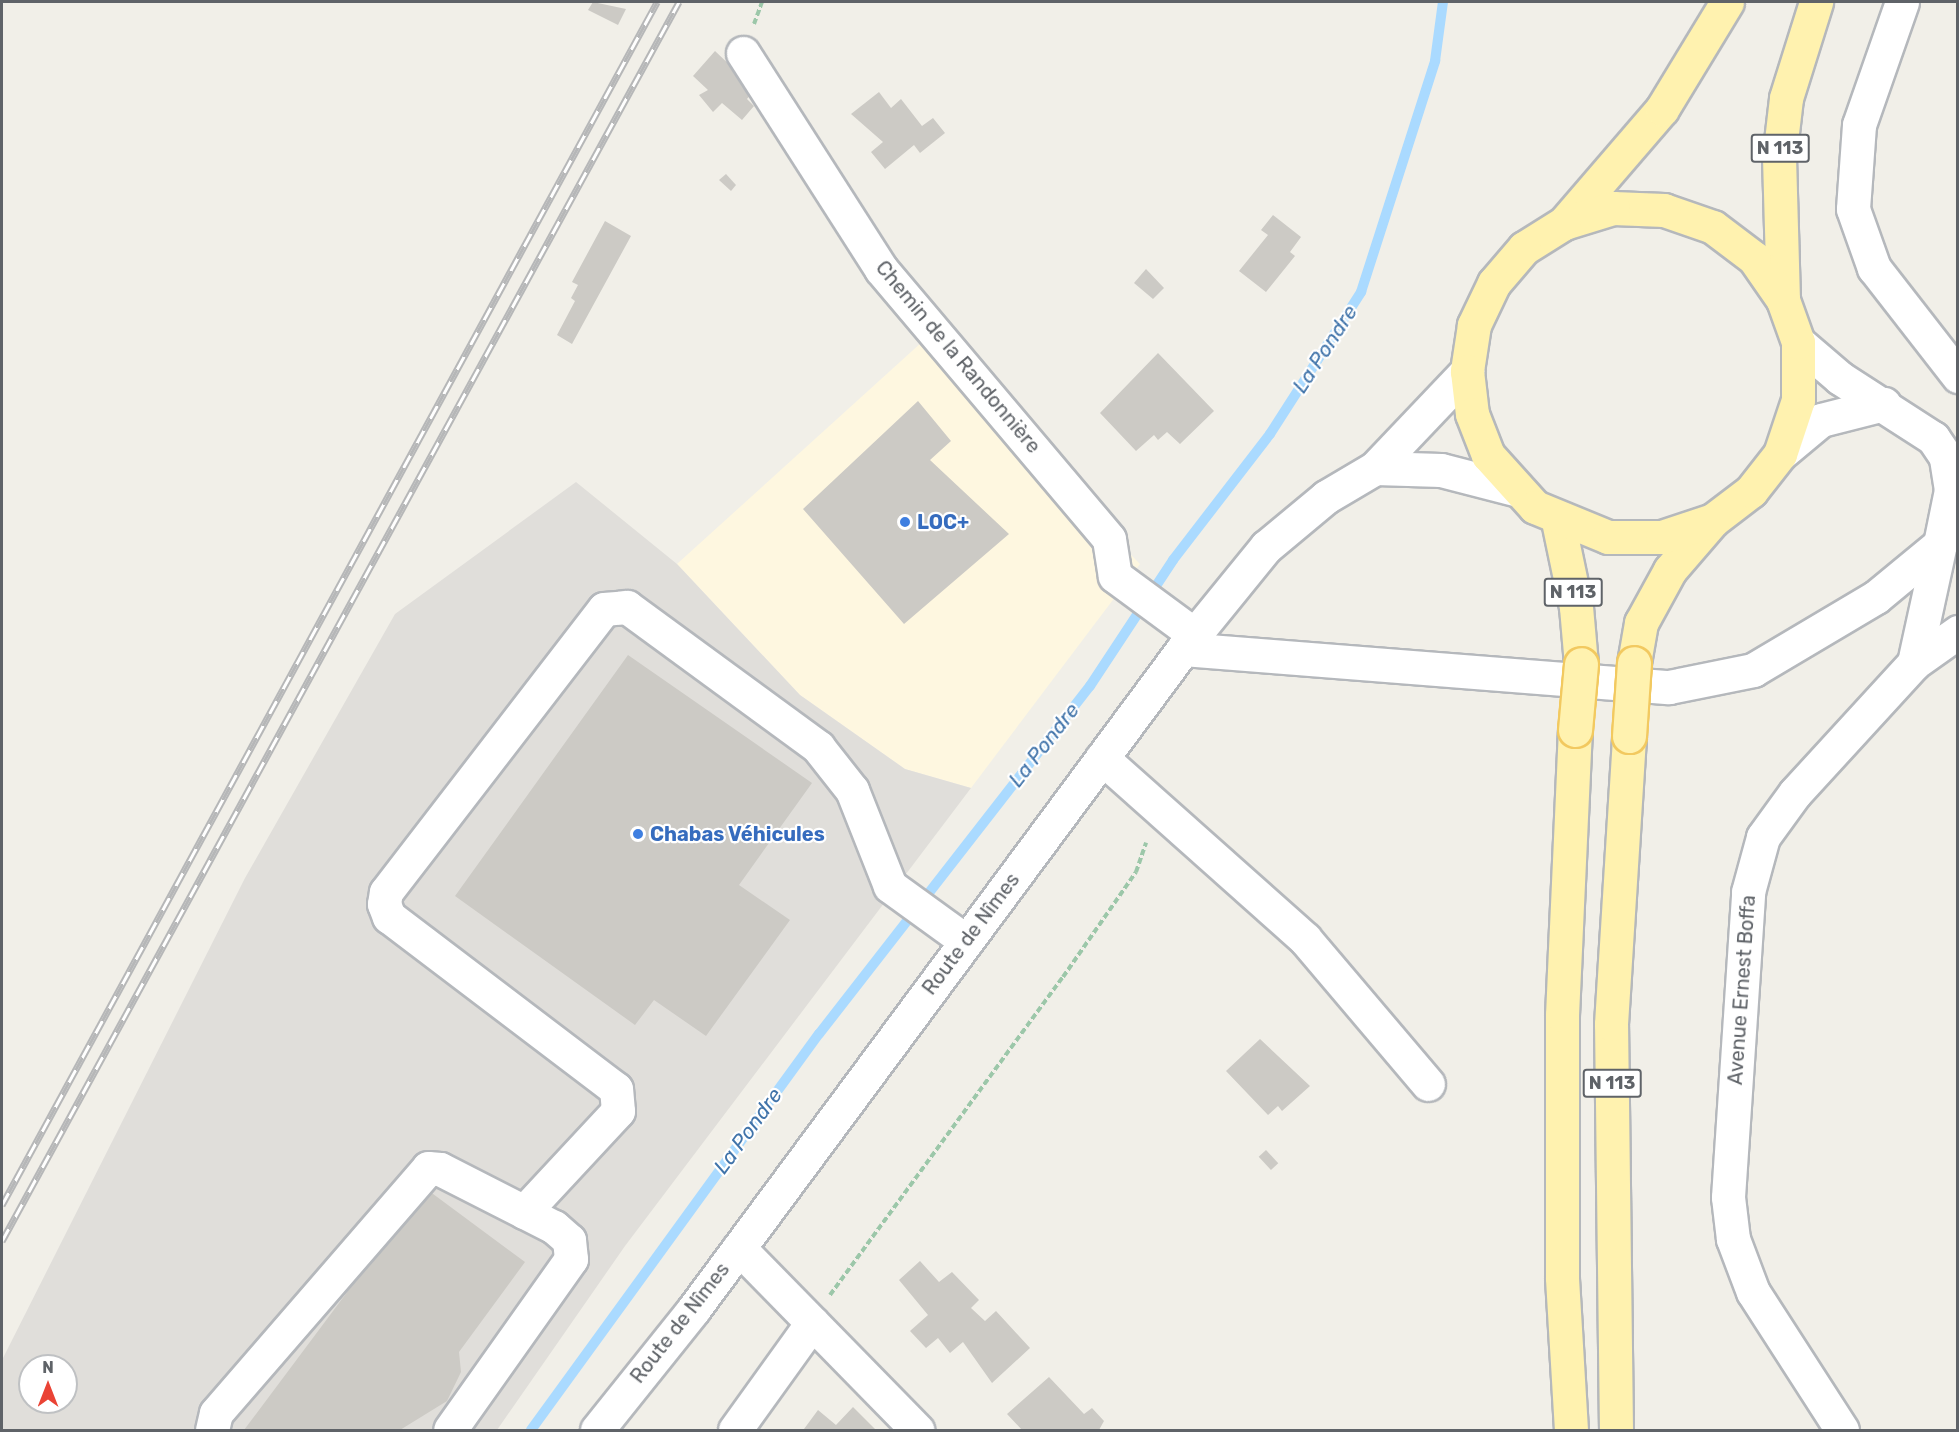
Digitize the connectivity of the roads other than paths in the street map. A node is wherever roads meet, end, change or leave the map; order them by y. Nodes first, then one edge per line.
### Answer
1 (1727, 2) edge
2 (1816, 2) edge
3 (1902, 2) edge
4 (744, 53) dead end
5 (1564, 222) junction
6 (1783, 300) junction
7 (1798, 342) junction
8 (1467, 371) junction
9 (1958, 376) edge
10 (1884, 404) junction
11 (1780, 454) junction
12 (1952, 454) edge
13 (1375, 468) junction
14 (1515, 489) junction
15 (1713, 520) junction
16 (1558, 521) junction
17 (1940, 544) junction
18 (1958, 632) edge
19 (1189, 642) junction
20 (1914, 663) junction
21 (1102, 758) junction
22 (966, 941) junction
23 (1428, 1084) dead end
24 (524, 1212) junction
25 (739, 1248) junction
26 (812, 1323) junction
27 (212, 1431) edge
28 (450, 1431) edge
29 (597, 1431) edge
30 (735, 1431) edge
31 (917, 1431) edge
32 (1571, 1431) edge
33 (1616, 1431) edge
34 (1842, 1431) edge

1 - 5 main road
2 - 6 main road, N 113
3 - 9 street
4 - 19 street, Chemin de la Randonnière
5 - 6 main road
5 - 8 main road
6 - 7 main road
7 - 10 street
7 - 11 main road
8 - 13 street, Route de Nîmes
8 - 14 main road
10 - 11 street
10 - 12 street
11 - 15 main road
12 - 17 street
13 - 14 street
13 - 19 street, Route de Nîmes
14 - 16 main road
15 - 16 main road
15 - 33 main road, N 113, bridge
16 - 32 main road, N 113, bridge
17 - 19 street
17 - 20 street
18 - 20 street, Avenue Ernest Boffa
19 - 21 street, Route de Nîmes
20 - 34 street, Avenue Ernest Boffa
21 - 22 street, Route de Nîmes
21 - 23 street
22 - 24 street
22 - 25 street, Route de Nîmes
24 - 27 street
24 - 28 street
25 - 26 street
25 - 29 street, Route de Nîmes
26 - 30 street
26 - 31 street

